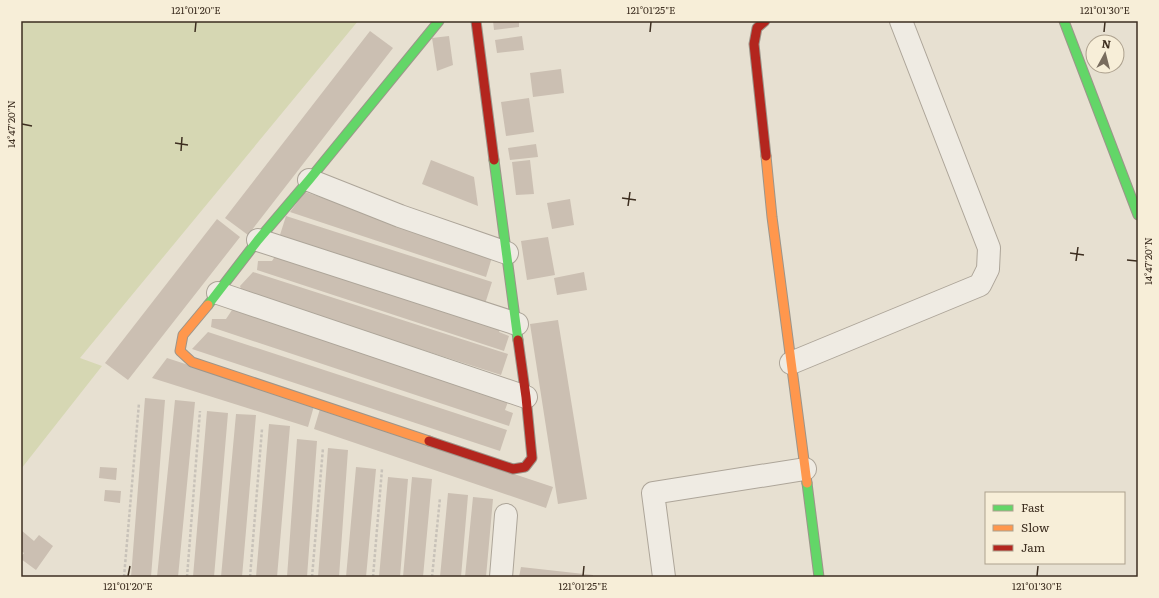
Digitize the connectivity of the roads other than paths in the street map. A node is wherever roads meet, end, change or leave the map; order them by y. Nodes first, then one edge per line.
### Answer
1 (439, 21) edge
2 (476, 21) edge
3 (765, 21) edge
4 (901, 21) edge
5 (1064, 21) edge
6 (310, 180) junction
7 (1138, 215) edge
8 (258, 240) junction
9 (507, 253) junction
10 (218, 293) junction
11 (516, 324) junction
12 (791, 363) junction
13 (526, 397) junction
14 (805, 469) junction
15 (506, 515) dead end
16 (501, 577) edge
17 (664, 577) edge
18 (818, 577) edge

1 - 6 street
2 - 9 street
3 - 12 street
4 - 12 street
5 - 7 street
6 - 8 street
6 - 9 street
8 - 10 street
8 - 11 street
9 - 11 street
10 - 13 street
10 - 13 street
11 - 13 street
12 - 14 street
14 - 17 street
14 - 18 street
15 - 16 street

